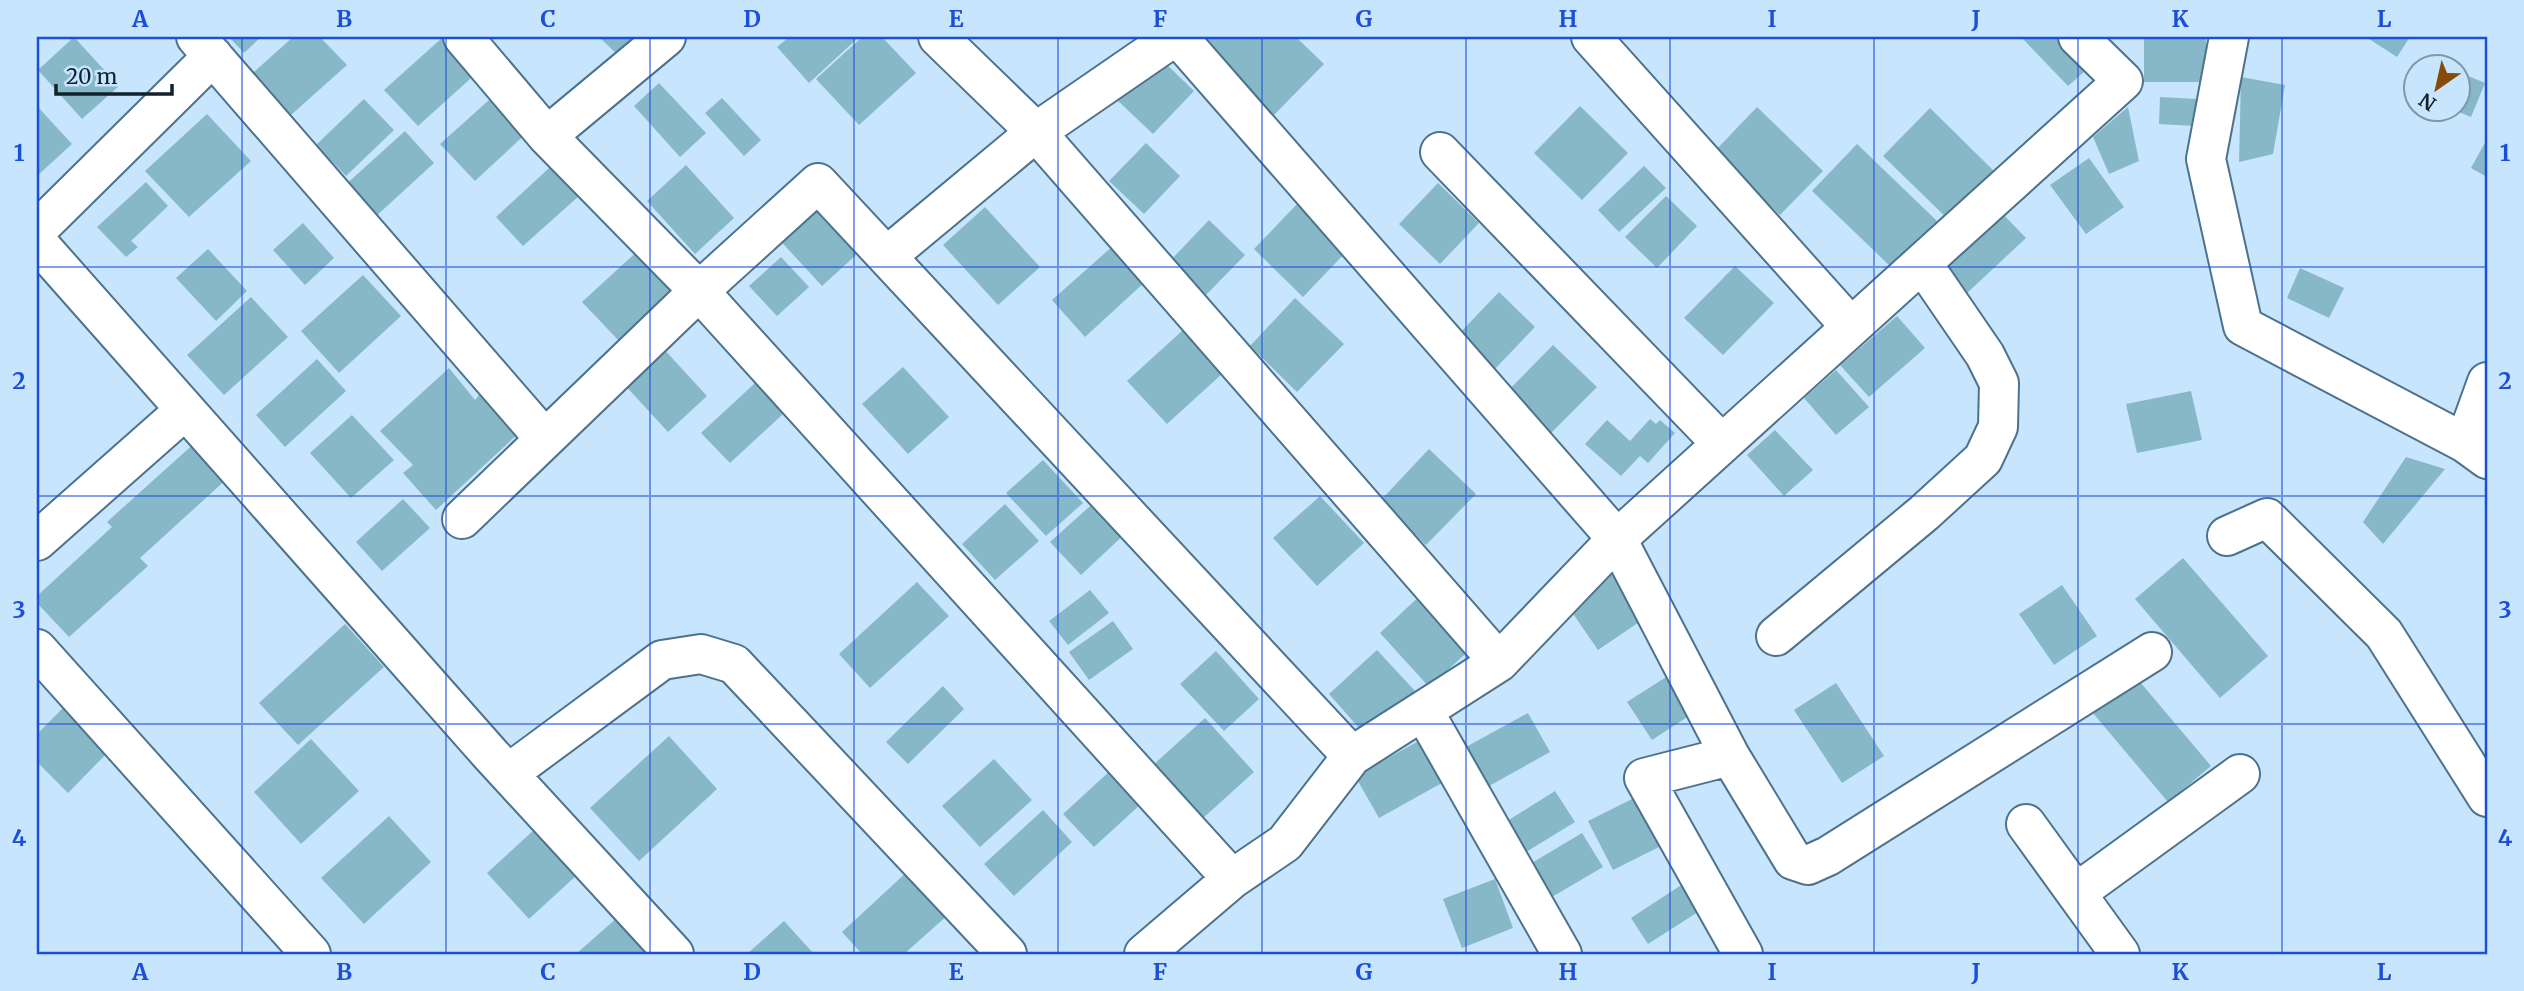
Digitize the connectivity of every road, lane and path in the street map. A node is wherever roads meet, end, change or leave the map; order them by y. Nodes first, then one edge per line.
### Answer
1 (463, 37) edge
2 (666, 37) edge
3 (938, 37) edge
4 (1176, 37) edge
5 (1591, 37) edge
6 (2078, 37) edge
7 (2229, 37) edge
8 (204, 46) edge
9 (1036, 132) junction
10 (547, 136) junction
11 (1440, 152) dead end
12 (37, 230) edge
13 (37, 242) edge
14 (887, 256) junction
15 (1922, 263) junction
16 (699, 291) junction
17 (1851, 327) junction
18 (2487, 382) edge
19 (184, 411) junction
20 (544, 438) junction
21 (1723, 443) junction
22 (2476, 451) edge
23 (462, 519) dead end
24 (2227, 536) dead end
25 (1617, 539) junction
26 (37, 541) edge
27 (1776, 636) dead end
28 (37, 649) edge
29 (2152, 652) dead end
30 (1499, 662) junction
31 (1424, 712) junction
32 (1352, 756) junction
33 (1730, 756) junction
34 (509, 773) junction
35 (2240, 774) dead end
36 (2481, 774) edge
37 (2026, 824) dead end
38 (1232, 879) junction
39 (2076, 893) junction
40 (311, 954) edge
41 (674, 954) edge
42 (1007, 954) edge
43 (1144, 954) edge
44 (1562, 954) edge
45 (1743, 954) edge
46 (2120, 954) edge

1 - 10 street
2 - 10 street
3 - 9 street
4 - 9 street
4 - 25 street
5 - 17 street
6 - 15 street
7 - 22 street
8 - 12 street
8 - 20 street
9 - 14 street
9 - 30 street
10 - 16 street
11 - 21 street
13 - 19 street
14 - 16 street
14 - 32 street
15 - 17 street
15 - 27 street
16 - 20 street
16 - 38 street
17 - 21 street
18 - 22 street
19 - 26 street
19 - 34 street
20 - 23 street
21 - 25 street
24 - 36 street
25 - 30 street
25 - 33 street
28 - 40 street
29 - 33 street
30 - 31 street
31 - 32 street
31 - 44 street
32 - 38 street
33 - 45 street
34 - 41 street
34 - 42 street
35 - 39 street
37 - 39 street
38 - 43 street
39 - 46 street

